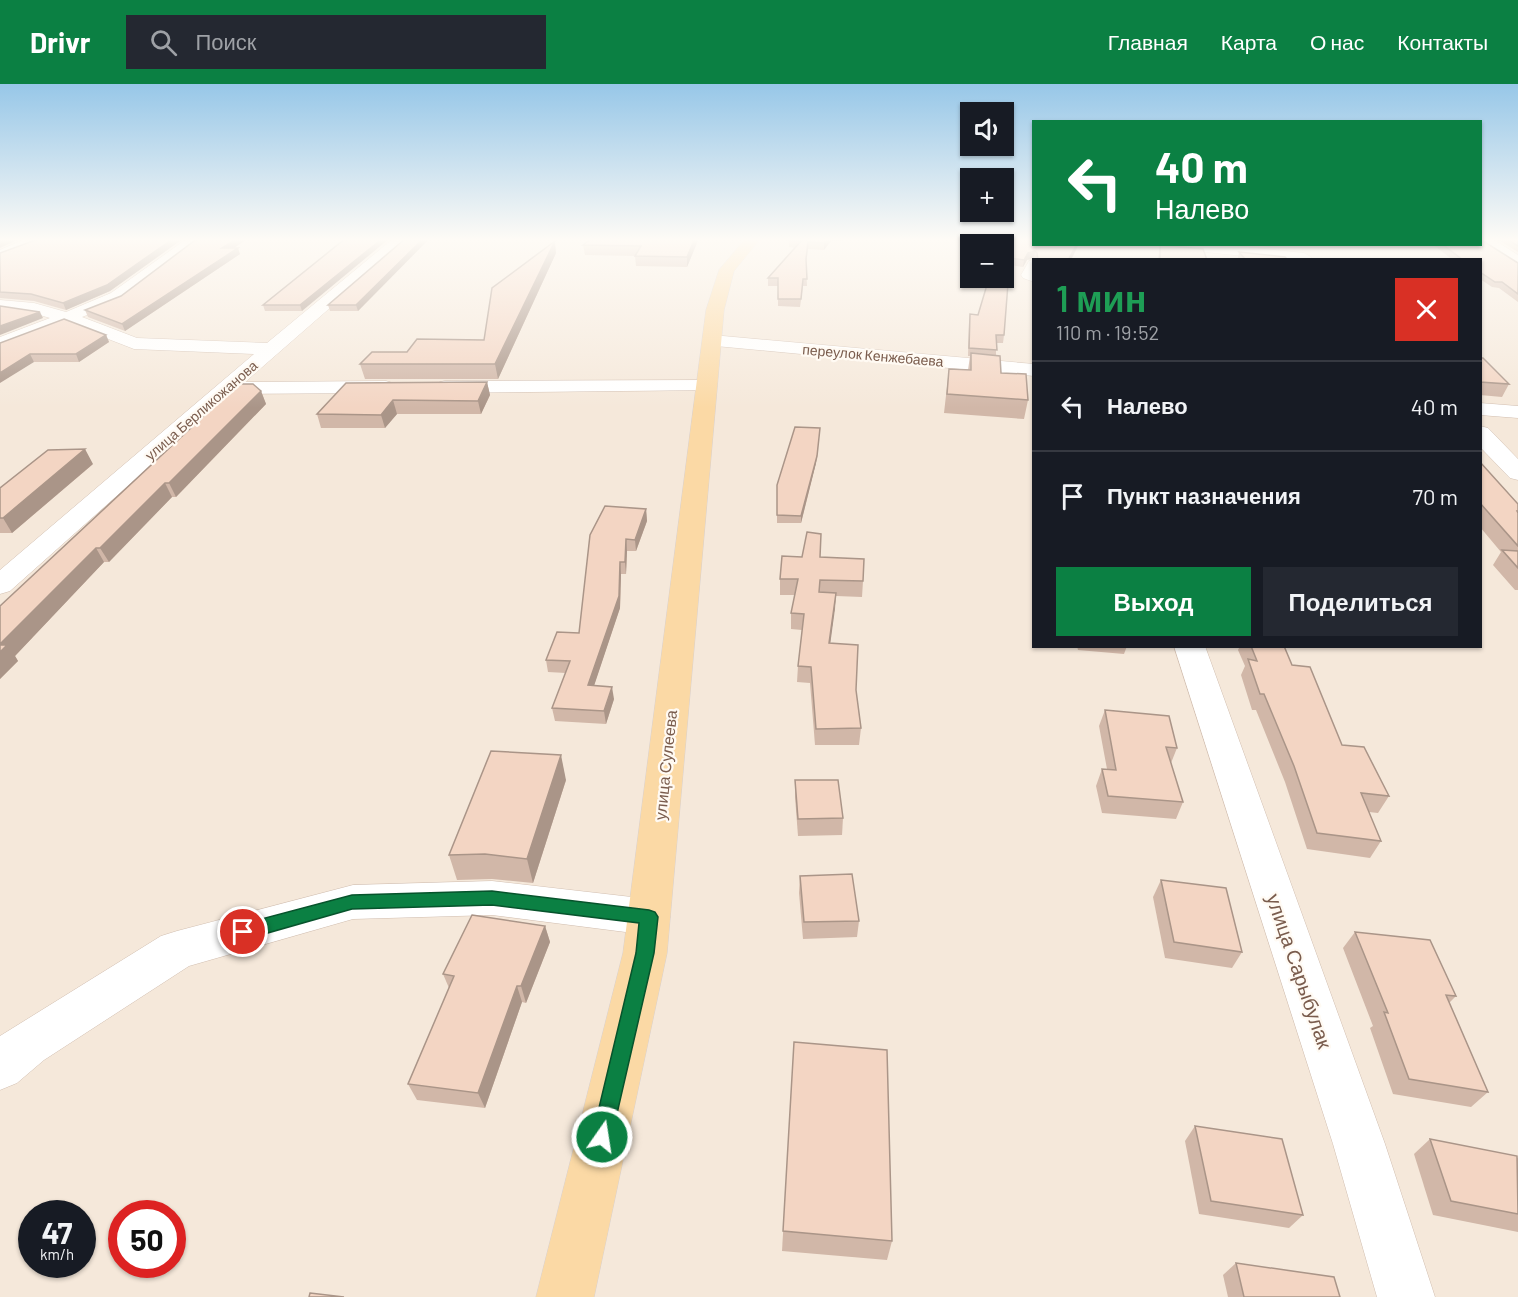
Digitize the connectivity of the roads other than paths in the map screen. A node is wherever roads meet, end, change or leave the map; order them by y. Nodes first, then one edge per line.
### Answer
1 (120, 295) edge
2 (336, 295) edge
3 (720, 295) edge
4 (0, 305) edge
5 (66, 317) junction
6 (712, 341) junction
7 (0, 344) edge
8 (271, 349) junction
9 (1032, 370) edge
10 (707, 386) junction
11 (402, 387) edge
12 (425, 387) edge
13 (226, 388) junction
14 (1482, 409) edge
15 (1518, 412) edge
16 (1482, 435) edge
17 (1518, 473) edge
18 (0, 585) edge
19 (1190, 648) edge
20 (649, 917) junction
21 (0, 1066) edge
22 (565, 1297) edge
23 (1406, 1297) edge

1 - 5 street
2 - 8 street, улица Берликожанова
3 - 6 main road, улица Сулеева
4 - 5 street
5 - 7 street
5 - 8 street
6 - 9 street, переулок Кенжебаева
6 - 10 main road, улица Сулеева
8 - 13 street, улица Берликожанова
10 - 12 street
10 - 20 main road, улица Сулеева
11 - 13 street
13 - 18 street, улица Берликожанова
14 - 15 street
16 - 17 street
19 - 23 street, улица Сарыбулак
20 - 21 street
20 - 22 main road, улица Сулеева

